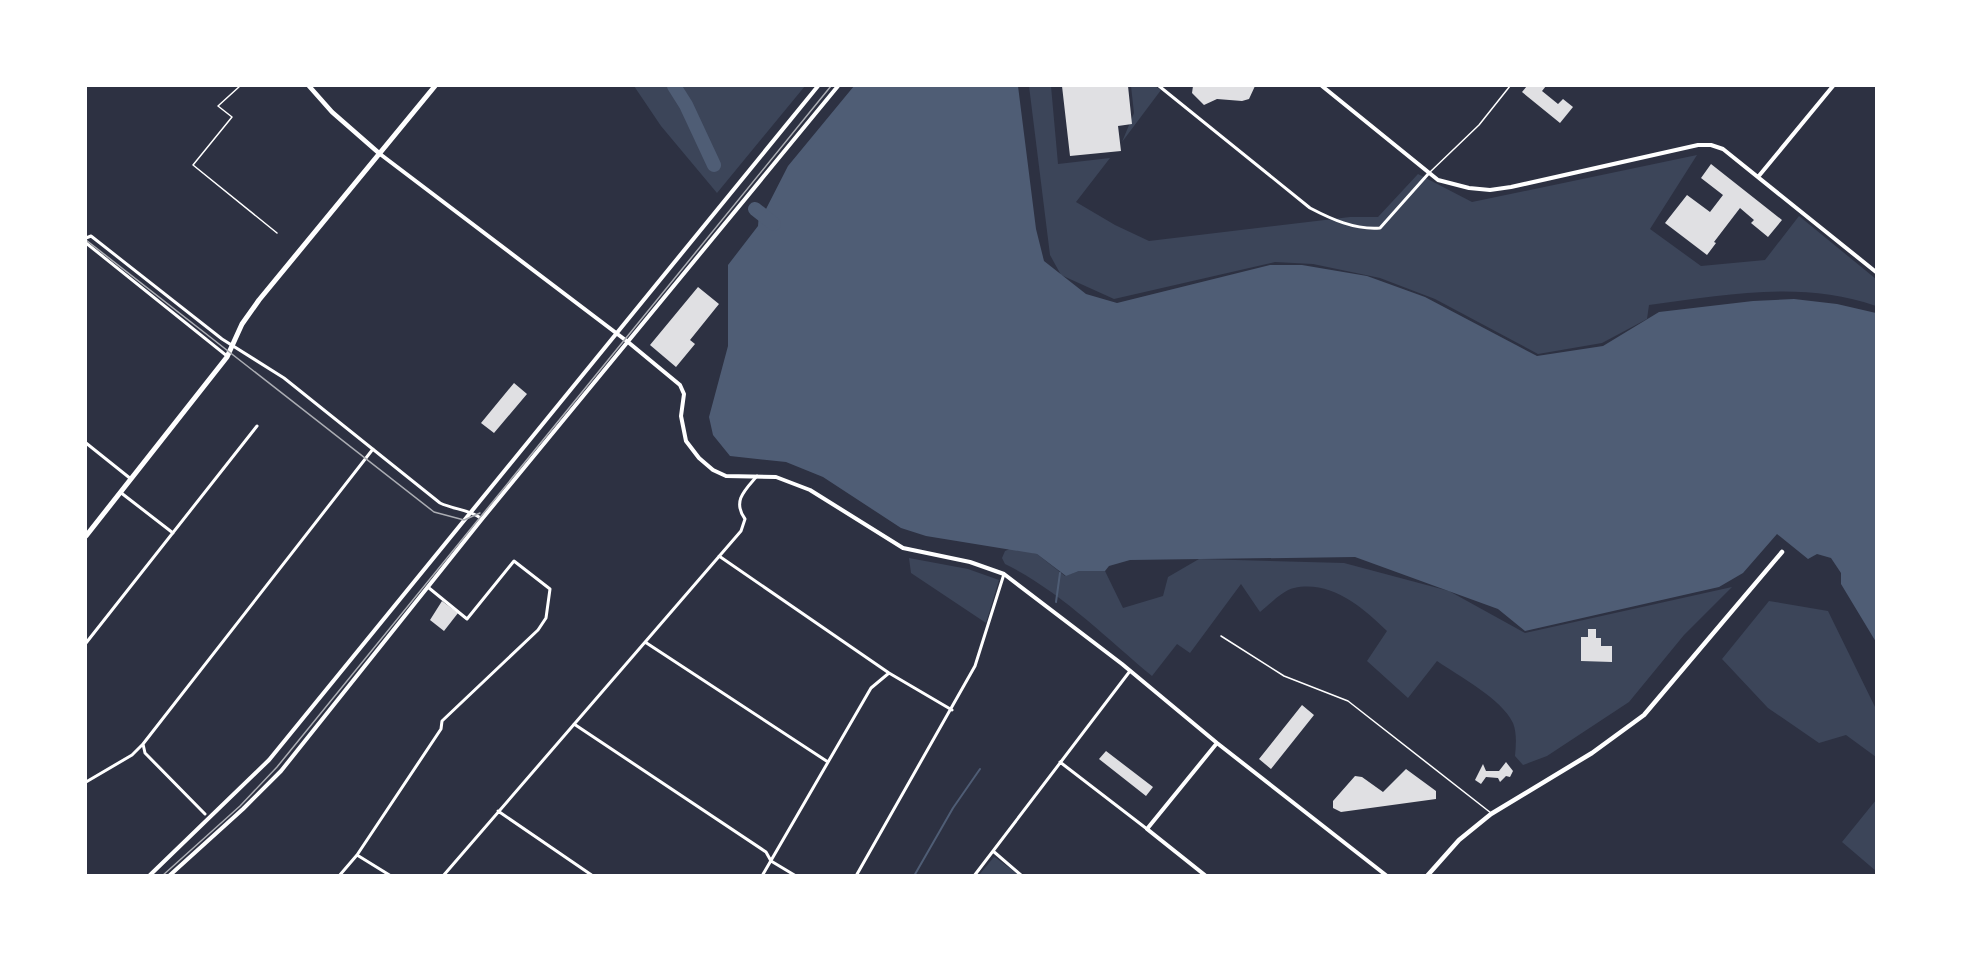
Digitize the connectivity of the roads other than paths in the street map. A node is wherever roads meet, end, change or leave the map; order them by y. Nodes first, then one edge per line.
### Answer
1 (240, 86) edge
2 (309, 86) edge
3 (435, 86) edge
4 (818, 86) edge
5 (838, 86) edge
6 (1159, 86) edge
7 (1322, 86) edge
8 (1510, 86) edge
9 (1833, 86) edge
10 (380, 154) junction
11 (1429, 173) junction
12 (1758, 177) junction
13 (277, 233) dead end
14 (86, 238) edge
15 (86, 243) edge
16 (1876, 272) edge
17 (616, 332) junction
18 (628, 342) junction
19 (231, 346) junction
20 (227, 357) junction
21 (257, 426) dead end
22 (86, 443) edge
23 (373, 450) junction
24 (758, 475) junction
25 (131, 479) junction
26 (120, 492) junction
27 (471, 511) junction
28 (482, 519) junction
29 (173, 532) junction
30 (86, 536) edge
31 (1782, 552) dead end
32 (719, 556) junction
33 (1004, 574) junction
34 (429, 588) junction
35 (1221, 636) dead end
36 (645, 642) junction
37 (86, 644) edge
38 (1130, 671) junction
39 (889, 673) junction
40 (952, 710) junction
41 (574, 724) junction
42 (1217, 743) junction
43 (143, 744) junction
44 (828, 762) junction
45 (1060, 762) junction
46 (86, 782) edge
47 (498, 811) junction
48 (205, 814) dead end
49 (1491, 814) junction
50 (1147, 829) junction
51 (993, 851) junction
52 (357, 855) junction
53 (771, 861) junction
54 (149, 876) edge
55 (169, 876) edge
56 (339, 876) edge
57 (391, 876) edge
58 (443, 876) edge
59 (593, 876) edge
60 (762, 876) edge
61 (796, 876) edge
62 (856, 876) edge
63 (974, 876) edge
64 (1022, 876) edge
65 (1206, 876) edge
66 (1387, 876) edge
67 (1427, 876) edge

1 - 13 lane
2 - 10 main road
3 - 10 main road
4 - 17 street
5 - 18 street
6 - 11 street
7 - 11 street
8 - 11 lane
9 - 12 street
10 - 17 street
10 - 19 main road
11 - 12 street
12 - 16 street
14 - 19 street
15 - 20 street
17 - 18 street
17 - 27 street
18 - 24 street
18 - 28 street
19 - 20 main road
19 - 23 street
20 - 25 main road
21 - 29 street
22 - 25 street
23 - 27 street
23 - 43 street
24 - 32 street
24 - 33 street
25 - 26 main road
26 - 29 street
26 - 30 main road
27 - 28 street
27 - 54 street
28 - 34 street
29 - 37 street
31 - 49 main road
32 - 36 street
32 - 39 street
33 - 38 street
33 - 40 street
34 - 52 street
34 - 55 street
35 - 49 lane
36 - 41 street
36 - 44 street
38 - 42 street
38 - 45 street
39 - 40 street
39 - 44 street
40 - 62 street
41 - 47 street
41 - 53 street
42 - 50 street
42 - 66 street
43 - 46 street
43 - 48 street
44 - 53 street
45 - 50 street
45 - 51 street
47 - 58 street
47 - 59 street
49 - 67 main road
50 - 65 street
51 - 63 street
51 - 64 street
52 - 56 street
52 - 57 street
53 - 60 street
53 - 61 street

